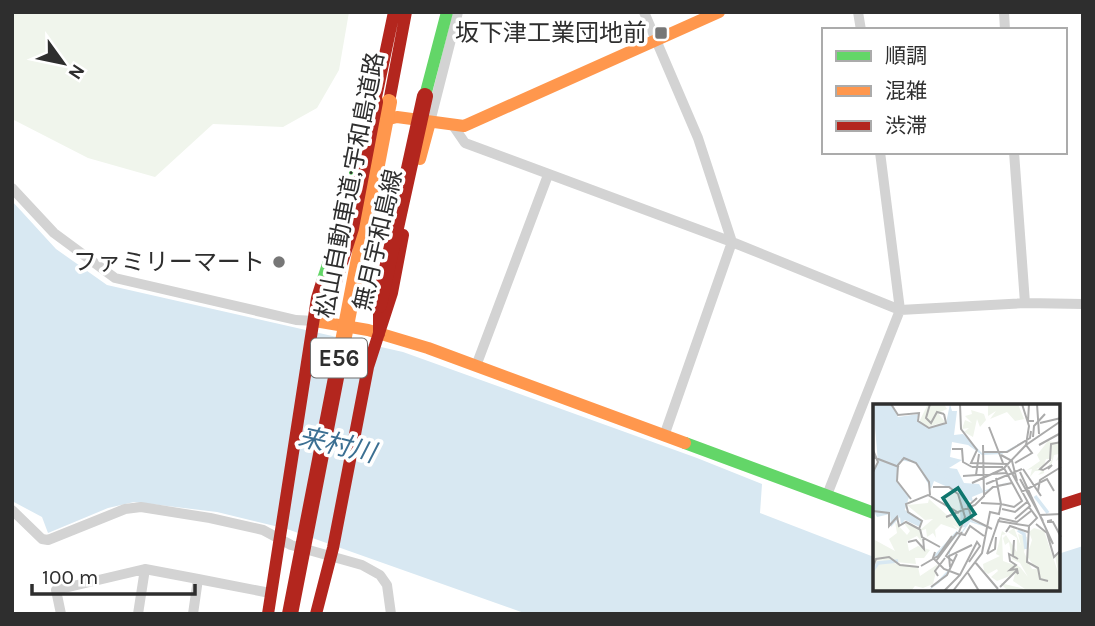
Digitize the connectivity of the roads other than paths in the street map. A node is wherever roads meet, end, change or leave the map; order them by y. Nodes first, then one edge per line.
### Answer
1 (394, 12) edge
2 (406, 12) edge
3 (447, 12) edge
4 (458, 12) edge
5 (644, 12) edge
6 (719, 12) edge
7 (657, 41) junction
8 (382, 102) junction
9 (430, 122) junction
10 (454, 127) junction
11 (880, 154) edge
12 (1014, 154) edge
13 (548, 175) junction
14 (12, 188) edge
15 (732, 243) junction
16 (1025, 303) junction
17 (1083, 304) edge
18 (900, 310) junction
19 (313, 326) junction
20 (377, 340) junction
21 (476, 366) junction
22 (664, 436) junction
23 (827, 495) junction
24 (1083, 498) edge
25 (1060, 505) edge
26 (12, 510) edge
27 (873, 513) edge
28 (279, 535) junction
29 (332, 553) junction
30 (145, 569) junction
31 (198, 579) junction
32 (270, 593) junction
33 (61, 614) edge
34 (138, 614) edge
35 (193, 614) edge
36 (268, 614) edge
37 (290, 614) edge
38 (316, 614) edge
39 (391, 614) edge

1 - 8 main road
2 - 8 main road, 松山自動車道;宇和島道路 / E56
3 - 20 main road, bridge
4 - 9 street
5 - 7 street
6 - 7 main road
7 - 10 main road
7 - 15 street
8 - 19 main road, bridge
8 - 37 main road, 松山自動車道;宇和島道路 / E56, bridge
9 - 10 main road, 無月宇和島線
9 - 19 main road, 無月宇和島線
9 - 20 main road, 無月宇和島線
10 - 13 street
11 - 18 street
12 - 16 street
13 - 15 street
13 - 21 street
14 - 19 street
15 - 18 street
15 - 22 street
16 - 17 street
16 - 18 street
18 - 23 street
19 - 20 main road
19 - 28 main road, 無月宇和島線
20 - 21 main road
20 - 29 main road, 無月宇和島線
21 - 22 main road
22 - 23 main road
23 - 27 main road
24 - 25 main road
26 - 28 street
28 - 29 street
28 - 32 main road, 無月宇和島線
29 - 38 main road, 無月宇和島線
29 - 39 street
30 - 31 street
30 - 33 street
30 - 34 street
31 - 32 street
31 - 35 street
32 - 36 main road, 無月宇和島線

